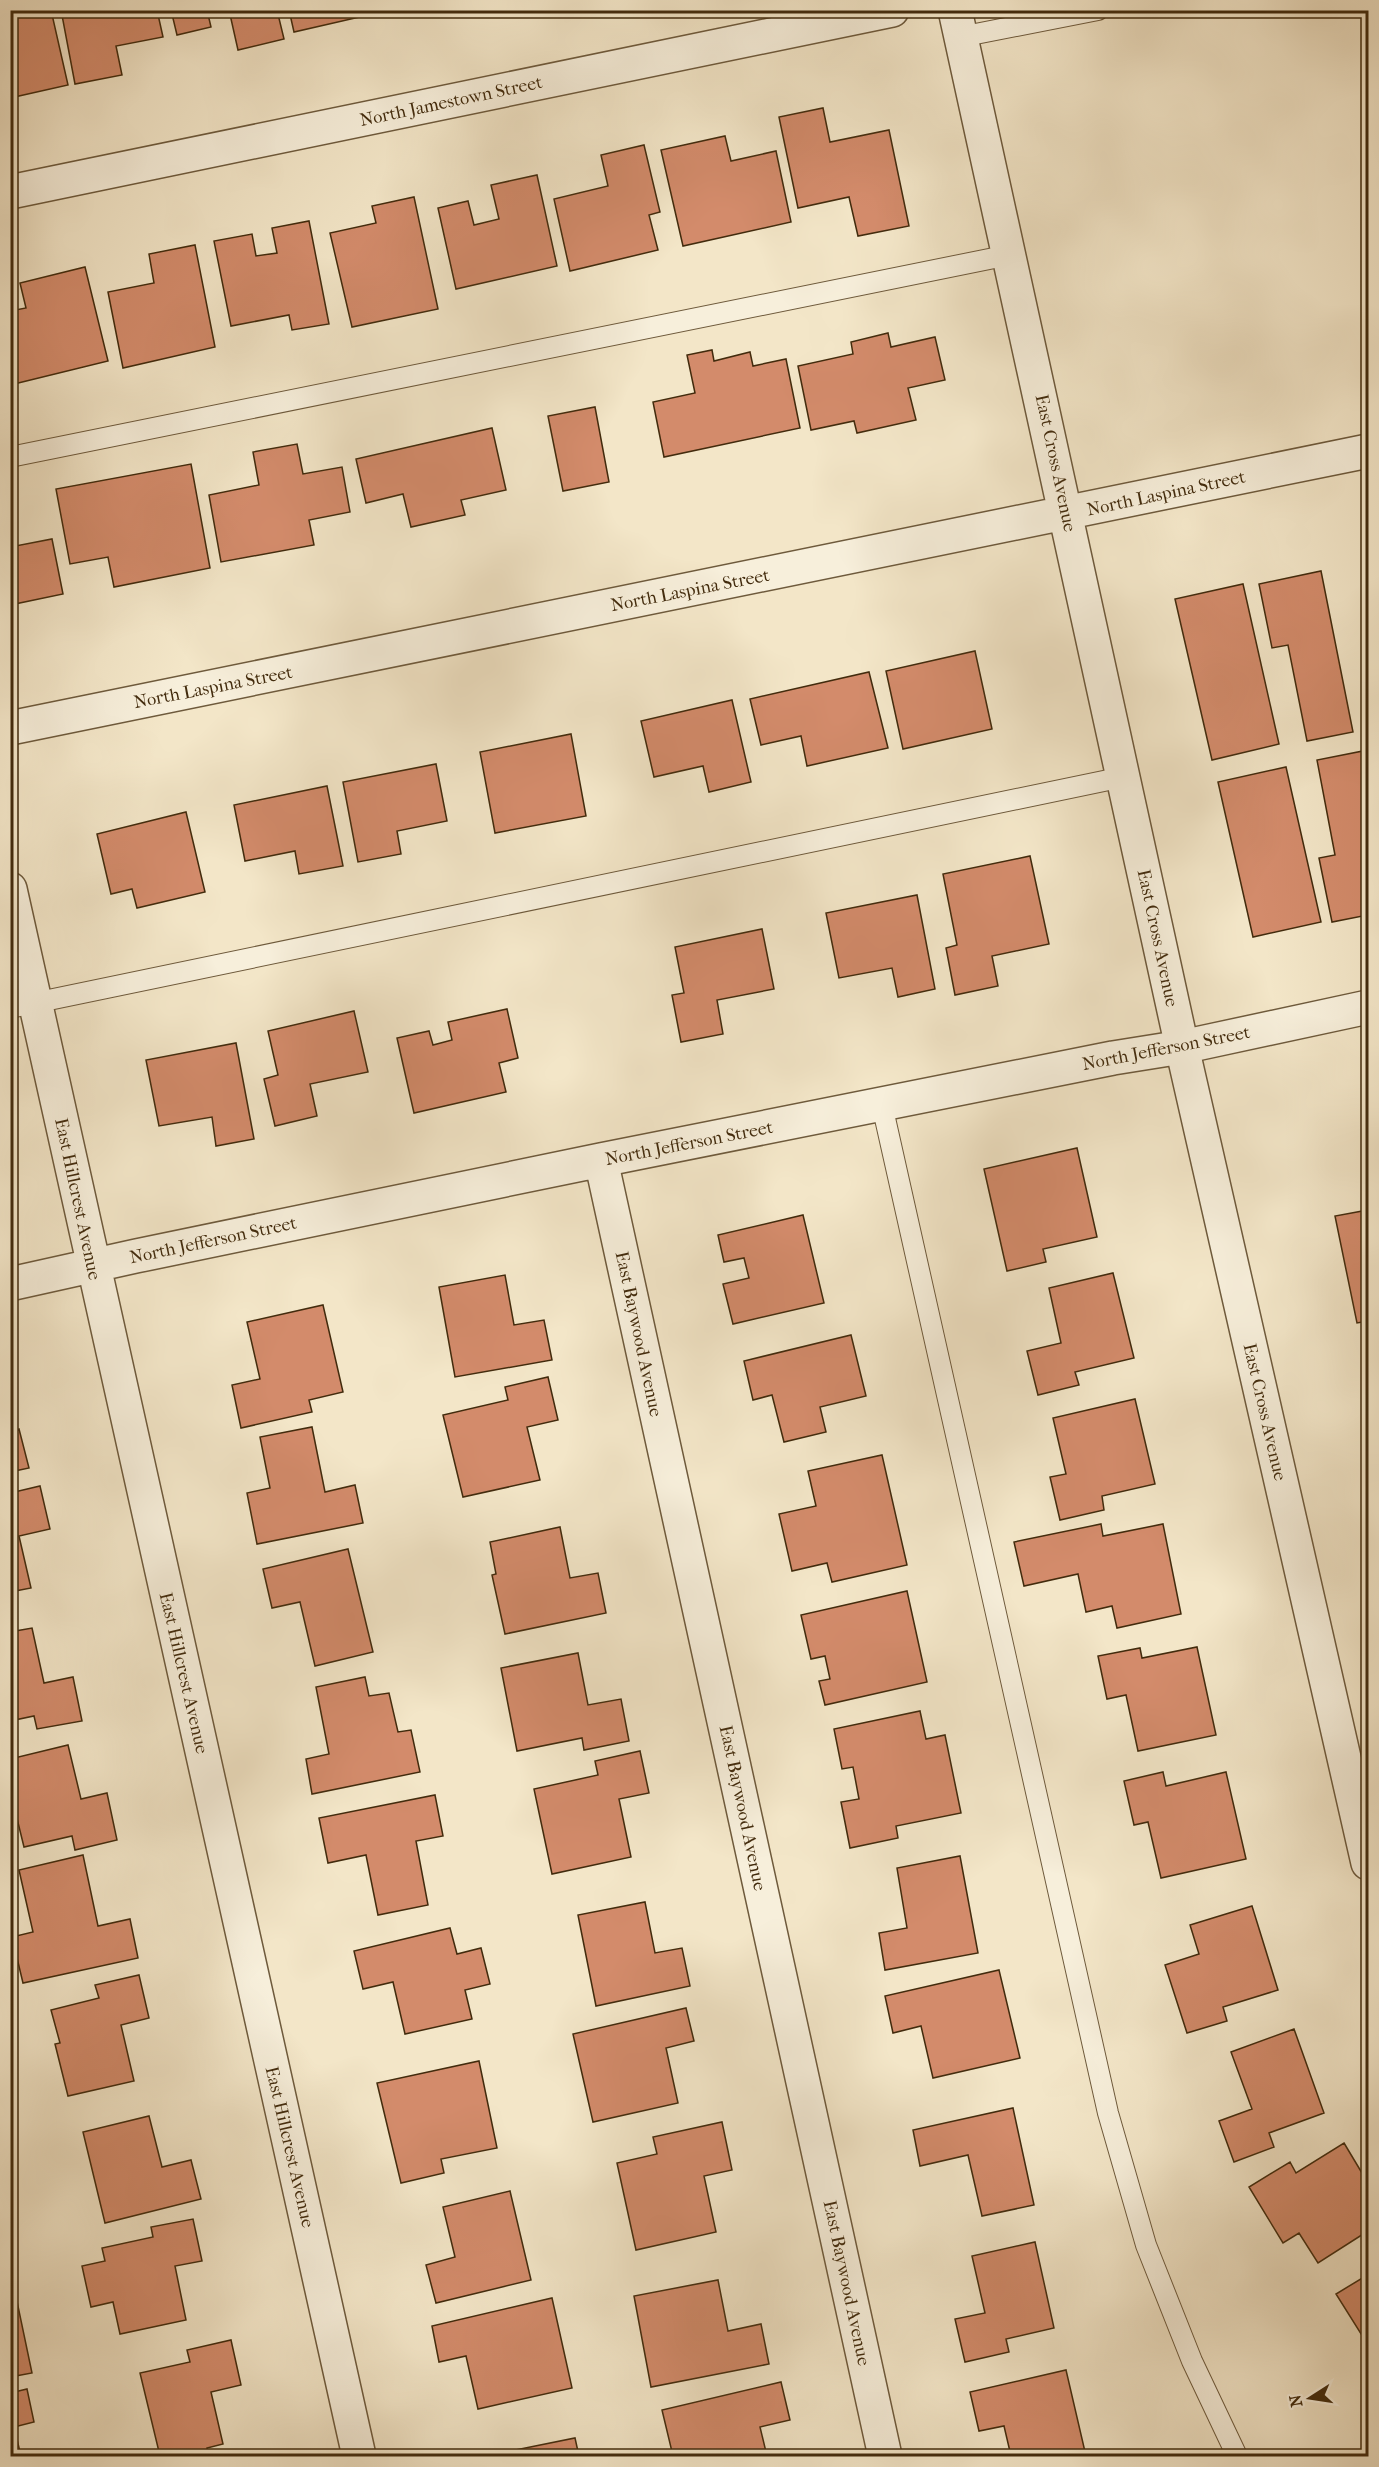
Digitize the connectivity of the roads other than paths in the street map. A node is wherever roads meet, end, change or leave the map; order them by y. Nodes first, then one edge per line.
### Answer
1 (892, 10) edge
2 (1098, 10) edge
3 (958, 24) edge
4 (10, 192) edge
5 (1010, 255) junction
6 (1368, 451) edge
7 (10, 457) edge
8 (1067, 514) junction
9 (10, 728) edge
10 (1123, 777) junction
11 (10, 889) edge
12 (23, 1005) edge
13 (1368, 1007) edge
14 (1182, 1047) junction
15 (882, 1105) junction
16 (601, 1160) junction
17 (93, 1267) junction
18 (10, 1284) edge
19 (1368, 1863) edge
20 (358, 2457) edge
21 (885, 2457) edge
22 (1237, 2457) edge

1 - 4 street, North Jamestown Street
2 - 3 lane
3 - 5 street, East Cross Avenue
5 - 7 lane
5 - 8 street, East Cross Avenue
6 - 8 street, North Laspina Street
8 - 9 street, North Laspina Street
8 - 10 street, East Cross Avenue
10 - 12 lane
10 - 14 street, East Cross Avenue
11 - 12 street, East Hillcrest Avenue
12 - 17 street, East Hillcrest Avenue
13 - 14 street, North Jefferson Street
14 - 15 street, North Jefferson Street
14 - 19 street, East Cross Avenue
15 - 16 street, North Jefferson Street
15 - 22 lane
16 - 17 street, North Jefferson Street
16 - 21 street, East Baywood Avenue
17 - 18 street, North Jefferson Street
17 - 20 street, East Hillcrest Avenue

